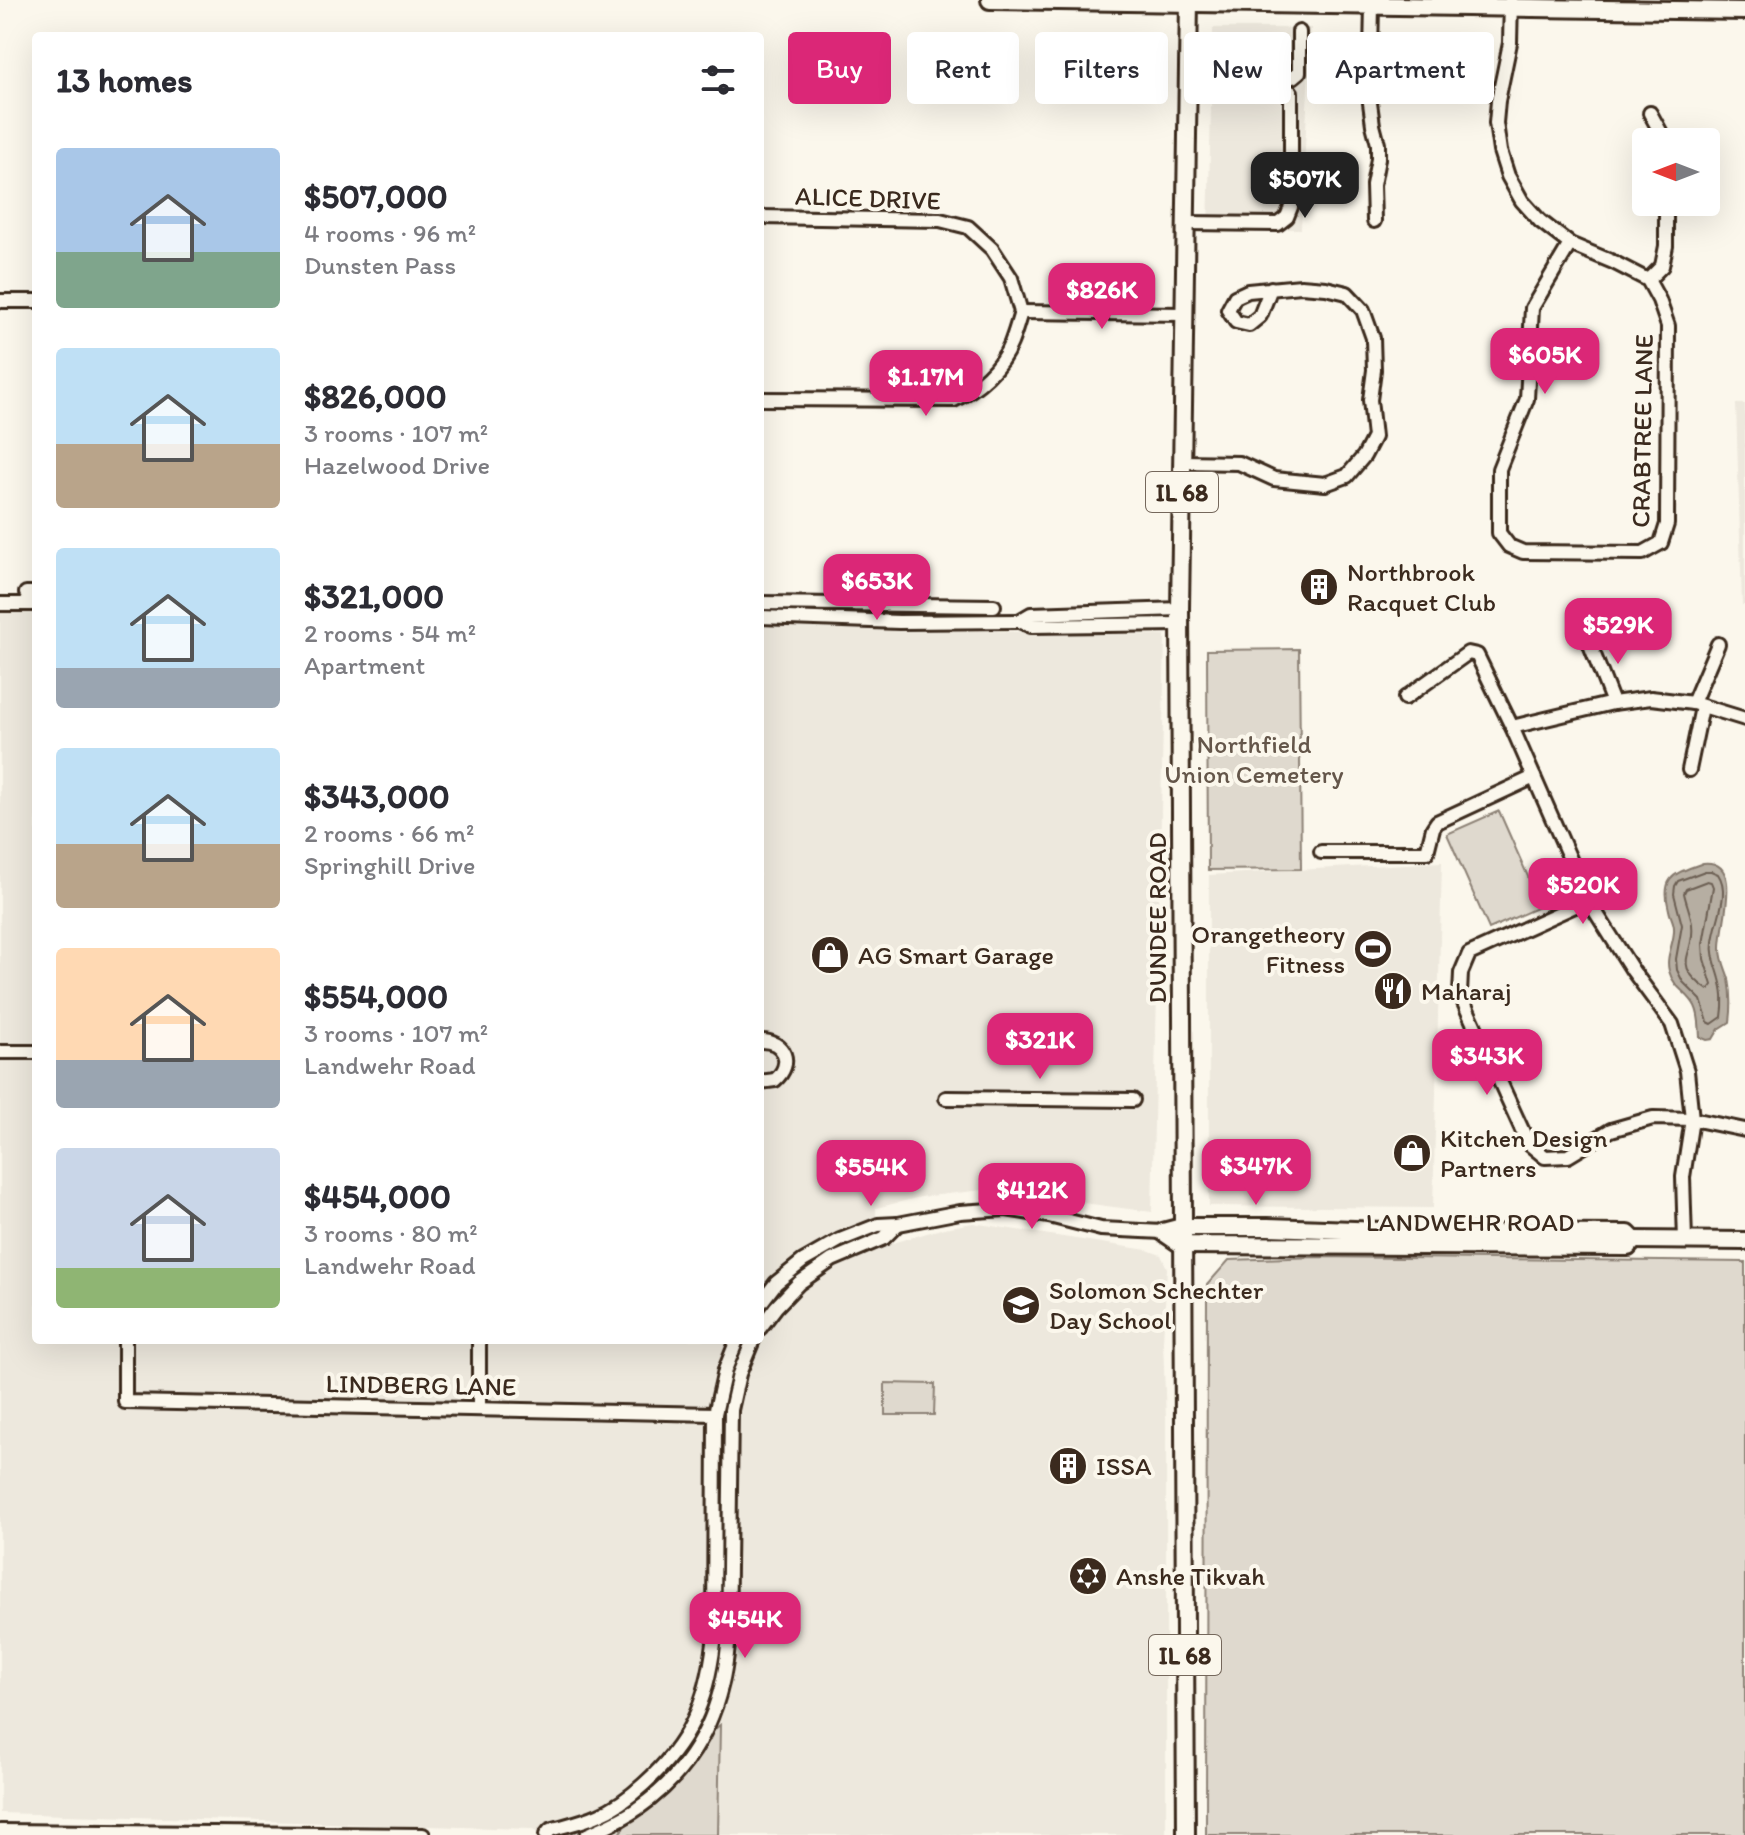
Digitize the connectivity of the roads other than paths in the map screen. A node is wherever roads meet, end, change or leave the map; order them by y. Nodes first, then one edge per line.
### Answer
1 (990, 0) edge
2 (1189, 1) edge
3 (1511, 4) edge
4 (1372, 5) junction
5 (1745, 11) edge
6 (1189, 32) edge
7 (1299, 32) dead end
8 (1291, 77) edge
9 (1187, 104) edge
10 (1291, 104) edge
11 (1650, 113) dead end
12 (1658, 128) edge
13 (1666, 216) edge
14 (764, 217) edge
15 (1374, 221) dead end
16 (1185, 223) junction
17 (1570, 244) junction
18 (1648, 280) junction
19 (1271, 288) dead end
20 (0, 301) edge
21 (32, 301) edge
22 (1021, 312) junction
23 (1183, 314) junction
24 (764, 399) edge
25 (1183, 462) junction
26 (764, 603) edge
27 (0, 604) edge
28 (32, 604) edge
29 (899, 605) junction
30 (994, 606) dead end
31 (764, 617) edge
32 (1180, 617) junction
33 (899, 622) junction
34 (1589, 642) dead end
35 (1718, 644) dead end
36 (1405, 698) dead end
37 (1613, 703) junction
38 (1697, 705) junction
39 (1745, 719) edge
40 (1512, 727) junction
41 (1689, 770) dead end
42 (1534, 777) junction
43 (1321, 852) dead end
44 (1588, 900) junction
45 (764, 1041) edge
46 (0, 1052) edge
47 (32, 1052) edge
48 (764, 1081) edge
49 (946, 1098) dead end
50 (1133, 1100) dead end
51 (1692, 1119) junction
52 (1745, 1130) edge
53 (898, 1224) junction
54 (1182, 1227) junction
55 (1163, 1232) junction
56 (1634, 1240) junction
57 (1685, 1241) junction
58 (1745, 1241) edge
59 (1182, 1245) junction
60 (764, 1299) edge
61 (764, 1323) edge
62 (125, 1344) edge
63 (479, 1344) edge
64 (735, 1344) edge
65 (751, 1344) edge
66 (479, 1409) junction
67 (715, 1414) junction
68 (594, 1829) edge
69 (0, 1831) edge
70 (137, 1834) edge
71 (310, 1835) edge
72 (423, 1835) edge
73 (546, 1835) edge
74 (1186, 1835) edge

1 - 2 main road
2 - 4 main road
2 - 6 main road, DUNDEE ROAD / IL 68
3 - 4 main road
3 - 5 main road
3 - 17 street
4 - 15 street
7 - 8 street
9 - 16 main road, DUNDEE ROAD / IL 68
10 - 16 street
11 - 12 street
13 - 18 street
14 - 22 street, ALICE DRIVE
16 - 23 main road, DUNDEE ROAD / IL 68
17 - 18 street
17 - 18 street, CRABTREE LANE
19 - 25 street
20 - 21 street
22 - 23 street
22 - 24 street
23 - 25 main road, DUNDEE ROAD / IL 68
25 - 32 main road, DUNDEE ROAD / IL 68
26 - 29 street
27 - 28 street
29 - 30 street
29 - 33 street
31 - 33 street
32 - 33 street
32 - 54 main road, DUNDEE ROAD / IL 68
34 - 37 street
35 - 38 street
36 - 40 street
37 - 38 street
37 - 40 street
38 - 39 street
38 - 41 street
40 - 42 street
42 - 43 street
42 - 44 street
44 - 51 street
44 - 51 street
45 - 48 street
46 - 47 street
49 - 50 street
51 - 52 street
51 - 57 street
53 - 55 street, LANDWEHR ROAD
53 - 60 street, LANDWEHR ROAD
53 - 61 street, LANDWEHR ROAD
54 - 55 main road, LANDWEHR ROAD
54 - 56 main road, LANDWEHR ROAD
54 - 59 main road, DUNDEE ROAD / IL 68
55 - 59 main road
56 - 57 main road, LANDWEHR ROAD
56 - 59 main road, LANDWEHR ROAD
57 - 58 main road, LANDWEHR ROAD
59 - 74 main road, DUNDEE ROAD / IL 68
62 - 66 street, LINDBERG LANE
63 - 66 street
64 - 67 street
65 - 68 street
66 - 67 street, LINDBERG LANE
67 - 68 street
68 - 73 street
69 - 70 street
70 - 71 street
71 - 72 street

